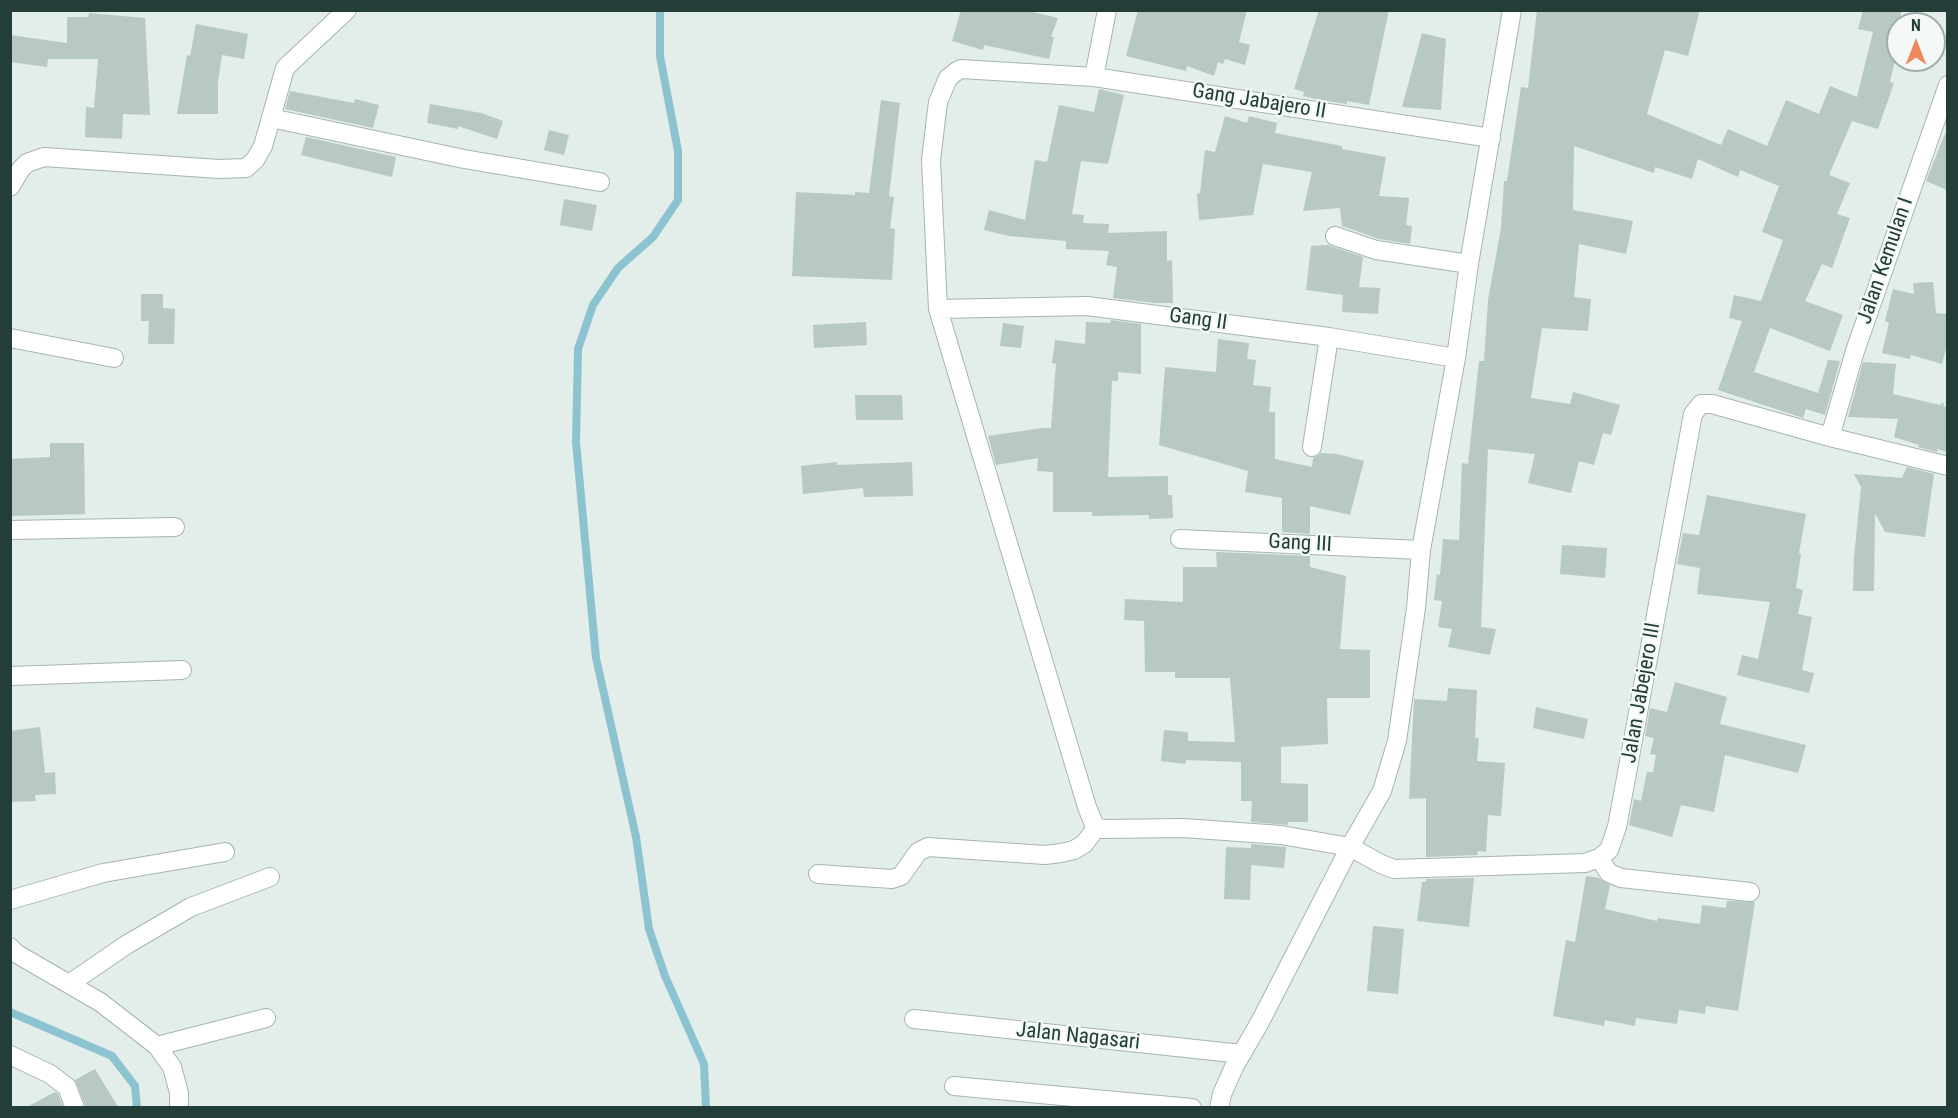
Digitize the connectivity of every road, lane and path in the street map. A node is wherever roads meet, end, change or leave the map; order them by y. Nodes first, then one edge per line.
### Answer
1 (347, 10) edge
2 (1107, 10) edge
3 (1512, 10) edge
4 (1094, 77) junction
5 (1947, 85) edge
6 (271, 118) junction
7 (1491, 138) junction
8 (600, 183) dead end
9 (10, 187) edge
10 (1335, 236) dead end
11 (1469, 264) junction
12 (938, 309) junction
13 (1329, 337) junction
14 (10, 338) edge
15 (114, 358) dead end
16 (1456, 358) junction
17 (1830, 437) junction
18 (1312, 447) dead end
19 (1947, 466) edge
20 (175, 527) dead end
21 (10, 530) edge
22 (1180, 538) dead end
23 (1421, 550) junction
24 (182, 670) dead end
25 (10, 676) edge
26 (1097, 827) junction
27 (1350, 847) junction
28 (225, 852) dead end
29 (1599, 858) junction
30 (818, 874) dead end
31 (270, 878) dead end
32 (1750, 892) dead end
33 (10, 900) edge
34 (13, 955) edge
35 (69, 984) junction
36 (266, 1018) dead end
37 (914, 1019) dead end
38 (157, 1046) junction
39 (10, 1054) edge
40 (1242, 1054) junction
41 (954, 1086) dead end
42 (75, 1107) edge
43 (179, 1107) edge
44 (1192, 1107) edge
45 (1220, 1107) edge

1 - 6 street
2 - 4 street
3 - 7 street
4 - 7 street, Gang Jabajero II
4 - 12 street, Gang Jabajero II
5 - 17 street, Jalan Kemulan I
6 - 8 street
6 - 9 street
7 - 11 street
10 - 11 street
11 - 16 street
12 - 13 street, Gang II
12 - 26 street, Gang Jabajero II
13 - 16 street, Gang II
13 - 18 street
14 - 15 street
16 - 23 street
17 - 19 street
17 - 29 street, Jalan Jabejero III
20 - 21 street
22 - 23 street, Gang III
23 - 27 street
24 - 25 street
26 - 27 street
26 - 30 street
27 - 29 street
27 - 40 street
28 - 33 street
29 - 32 street
31 - 35 street
34 - 35 street
35 - 38 street
36 - 38 street
37 - 40 street, Jalan Nagasari
38 - 43 street
39 - 42 street
40 - 45 street
41 - 44 street

